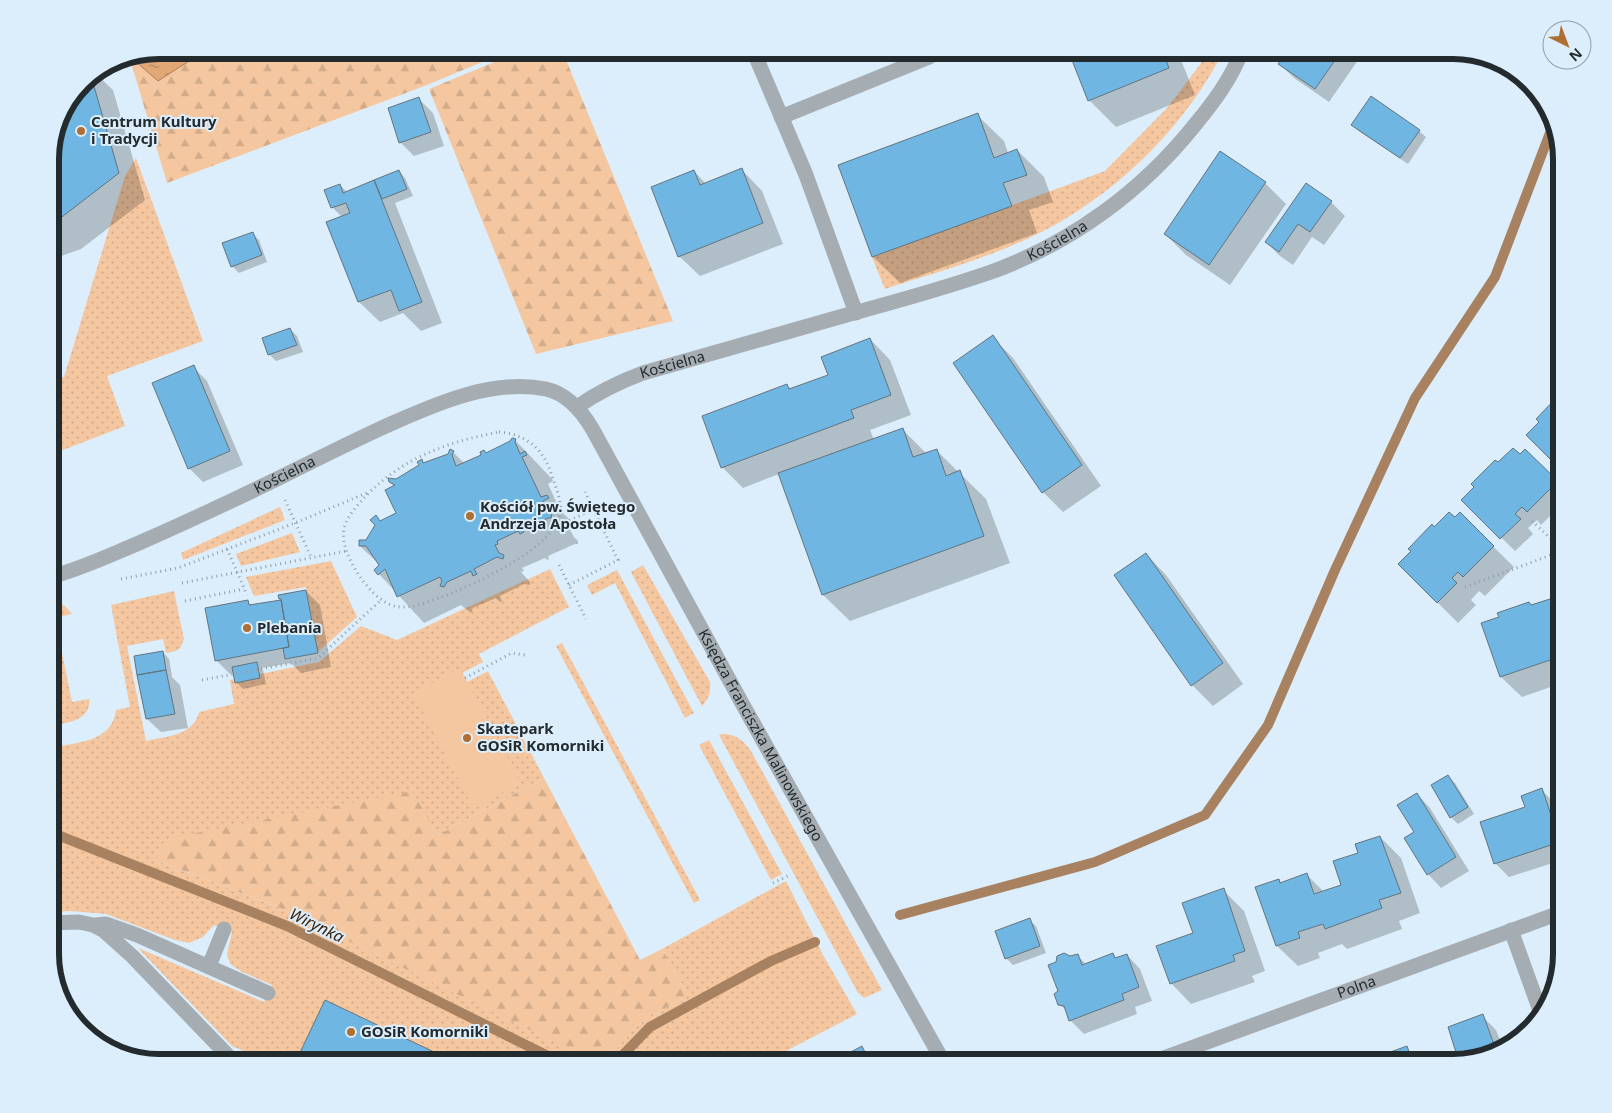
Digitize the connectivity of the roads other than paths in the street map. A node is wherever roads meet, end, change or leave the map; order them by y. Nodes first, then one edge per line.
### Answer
1 (757, 59) edge
2 (923, 59) edge
3 (1239, 59) edge
4 (781, 117) junction
5 (856, 313) junction
6 (577, 407) junction
7 (59, 574) edge
8 (1553, 915) edge
9 (59, 922) edge
10 (92, 925) junction
11 (224, 929) dead end
12 (1511, 930) junction
13 (208, 966) junction
14 (268, 993) dead end
15 (1538, 1006) edge
16 (226, 1054) edge
17 (939, 1054) edge
18 (1174, 1054) edge

1 - 4 street
2 - 4 street
3 - 5 street, Kościelna
4 - 5 street
5 - 6 street, Kościelna
6 - 7 street, Kościelna
6 - 17 street, Księdza Franciszka Malinowskiego
8 - 12 street, Polna
9 - 10 street
10 - 13 street
10 - 16 street
11 - 13 street
12 - 15 street
12 - 18 street, Polna
13 - 14 street

